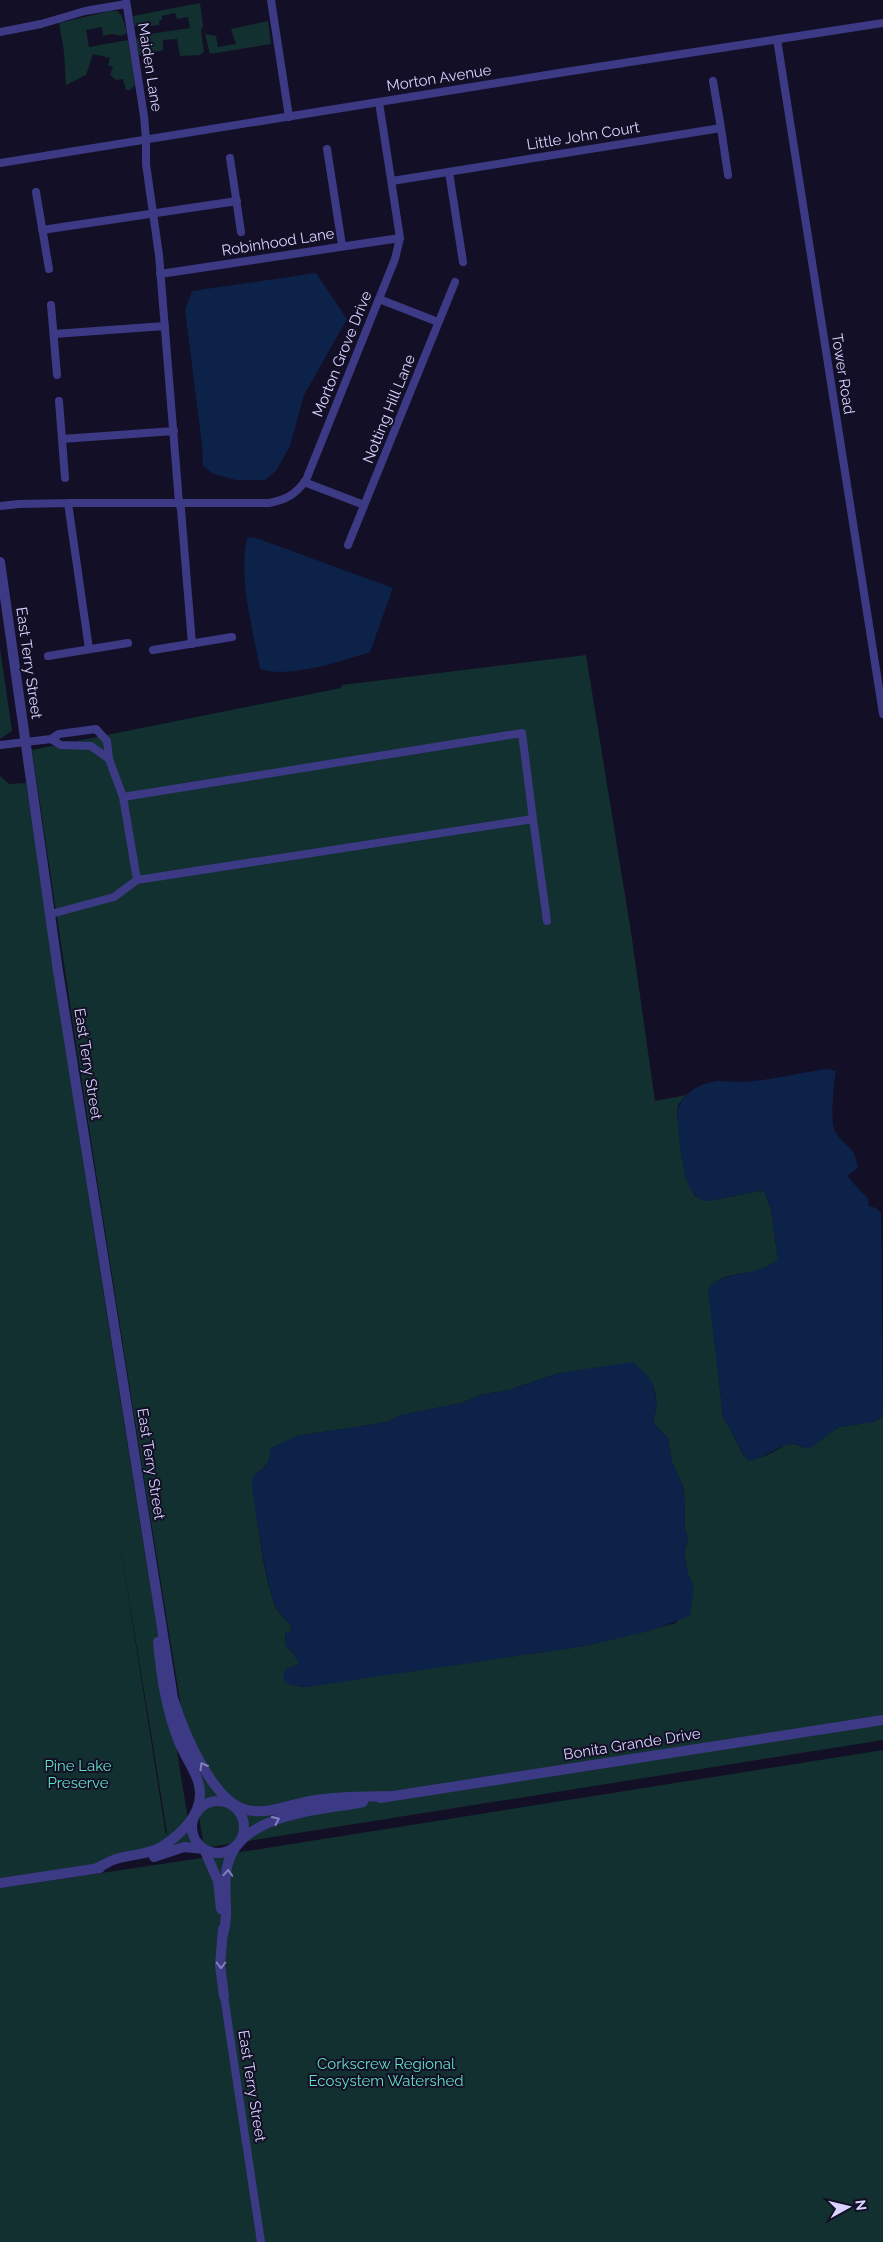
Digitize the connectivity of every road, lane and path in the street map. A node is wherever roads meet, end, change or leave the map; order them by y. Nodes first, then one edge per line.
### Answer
1 (273, 0) edge
2 (126, 2) edge
3 (883, 23) edge
4 (0, 32) edge
5 (777, 39) junction
6 (713, 81) dead end
7 (380, 102) junction
8 (289, 116) junction
9 (721, 128) junction
10 (146, 139) junction
11 (327, 149) dead end
12 (230, 158) dead end
13 (0, 163) edge
14 (449, 172) junction
15 (728, 175) dead end
16 (392, 181) junction
17 (36, 192) dead end
18 (237, 201) junction
19 (153, 213) junction
20 (42, 230) junction
21 (241, 232) dead end
22 (400, 238) junction
23 (342, 245) junction
24 (463, 262) dead end
25 (49, 269) dead end
26 (160, 274) junction
27 (454, 282) dead end
28 (379, 299) junction
29 (51, 305) dead end
30 (438, 322) junction
31 (165, 326) junction
32 (54, 334) junction
33 (57, 375) dead end
34 (58, 401) dead end
35 (174, 431) junction
36 (62, 439) junction
37 (65, 478) dead end
38 (304, 482) junction
39 (68, 503) junction
40 (179, 503) junction
41 (364, 505) junction
42 (0, 506) edge
43 (348, 545) dead end
44 (0, 562) edge
45 (232, 637) dead end
46 (128, 644) dead end
47 (192, 644) junction
48 (89, 649) junction
49 (153, 650) dead end
50 (48, 656) dead end
51 (883, 714) edge
52 (51, 739) junction
53 (106, 739) junction
54 (26, 741) junction
55 (0, 746) edge
56 (96, 751) junction
57 (109, 759) junction
58 (123, 797) junction
59 (533, 819) junction
60 (137, 880) junction
61 (51, 914) junction
62 (547, 921) dead end
63 (153, 1569) junction
64 (883, 1720) edge
65 (386, 1796) junction
66 (233, 1804) junction
67 (194, 1815) junction
68 (235, 1847) junction
69 (204, 1849) junction
70 (101, 1868) junction
71 (0, 1883) edge
72 (223, 1935) junction
73 (224, 1996) joint
74 (261, 2242) edge

1 - 8 street
2 - 4 street
2 - 10 street, Maiden Lane
3 - 5 street, Morton Avenue
5 - 7 street, Morton Avenue
5 - 51 street, Tower Road
6 - 9 street
7 - 8 street, Morton Avenue
7 - 16 street, Morton Grove Drive
8 - 10 street, Morton Avenue
9 - 14 street, Little John Court
9 - 15 street
10 - 13 street, Morton Avenue
10 - 19 street, Maiden Lane
11 - 23 street
12 - 18 street
14 - 16 street, Little John Court
14 - 24 street
16 - 22 street, Morton Grove Drive
17 - 20 street
18 - 19 street
18 - 21 street
19 - 20 street
19 - 26 street, Maiden Lane
20 - 25 street
22 - 23 street, Robinhood Lane
22 - 28 street, Morton Grove Drive
23 - 26 street, Robinhood Lane
26 - 31 street, Maiden Lane
27 - 30 street, Notting Hill Lane
28 - 30 street
28 - 38 street, Morton Grove Drive
29 - 32 street
30 - 41 street, Notting Hill Lane
31 - 32 street
31 - 35 street, Maiden Lane
32 - 33 street
34 - 36 street
35 - 36 street
35 - 40 street, Maiden Lane
36 - 37 street
38 - 40 street, Morton Grove Drive
38 - 41 street
39 - 40 street, Morton Grove Drive
39 - 42 street, Morton Grove Drive
39 - 48 street
40 - 47 street
41 - 43 street, Notting Hill Lane
44 - 54 street, East Terry Street
45 - 47 street
46 - 48 street
47 - 49 street
48 - 50 street
52 - 53 street
52 - 54 street
52 - 56 street
53 - 56 street
53 - 57 street
54 - 55 street
54 - 61 street, East Terry Street
56 - 57 street
57 - 58 street
58 - 59 street
58 - 60 street
59 - 60 street
59 - 62 street
60 - 61 street
61 - 63 street, East Terry Street
66 -> 63 street, East Terry Street
63 - 67 street, East Terry Street
64 - 65 street, Bonita Grande Drive
65 - 66 street, Bonita Grande Drive
68 -> 65 street, Bonita Grande Drive
66 - 67 street
66 - 68 street
67 - 69 street
67 - 70 street
68 - 69 street
72 -> 68 street, East Terry Street
69 - 70 street
69 - 72 street, East Terry Street
70 - 71 street
72 -> 73 street, East Terry Street
73 - 74 street, East Terry Street

